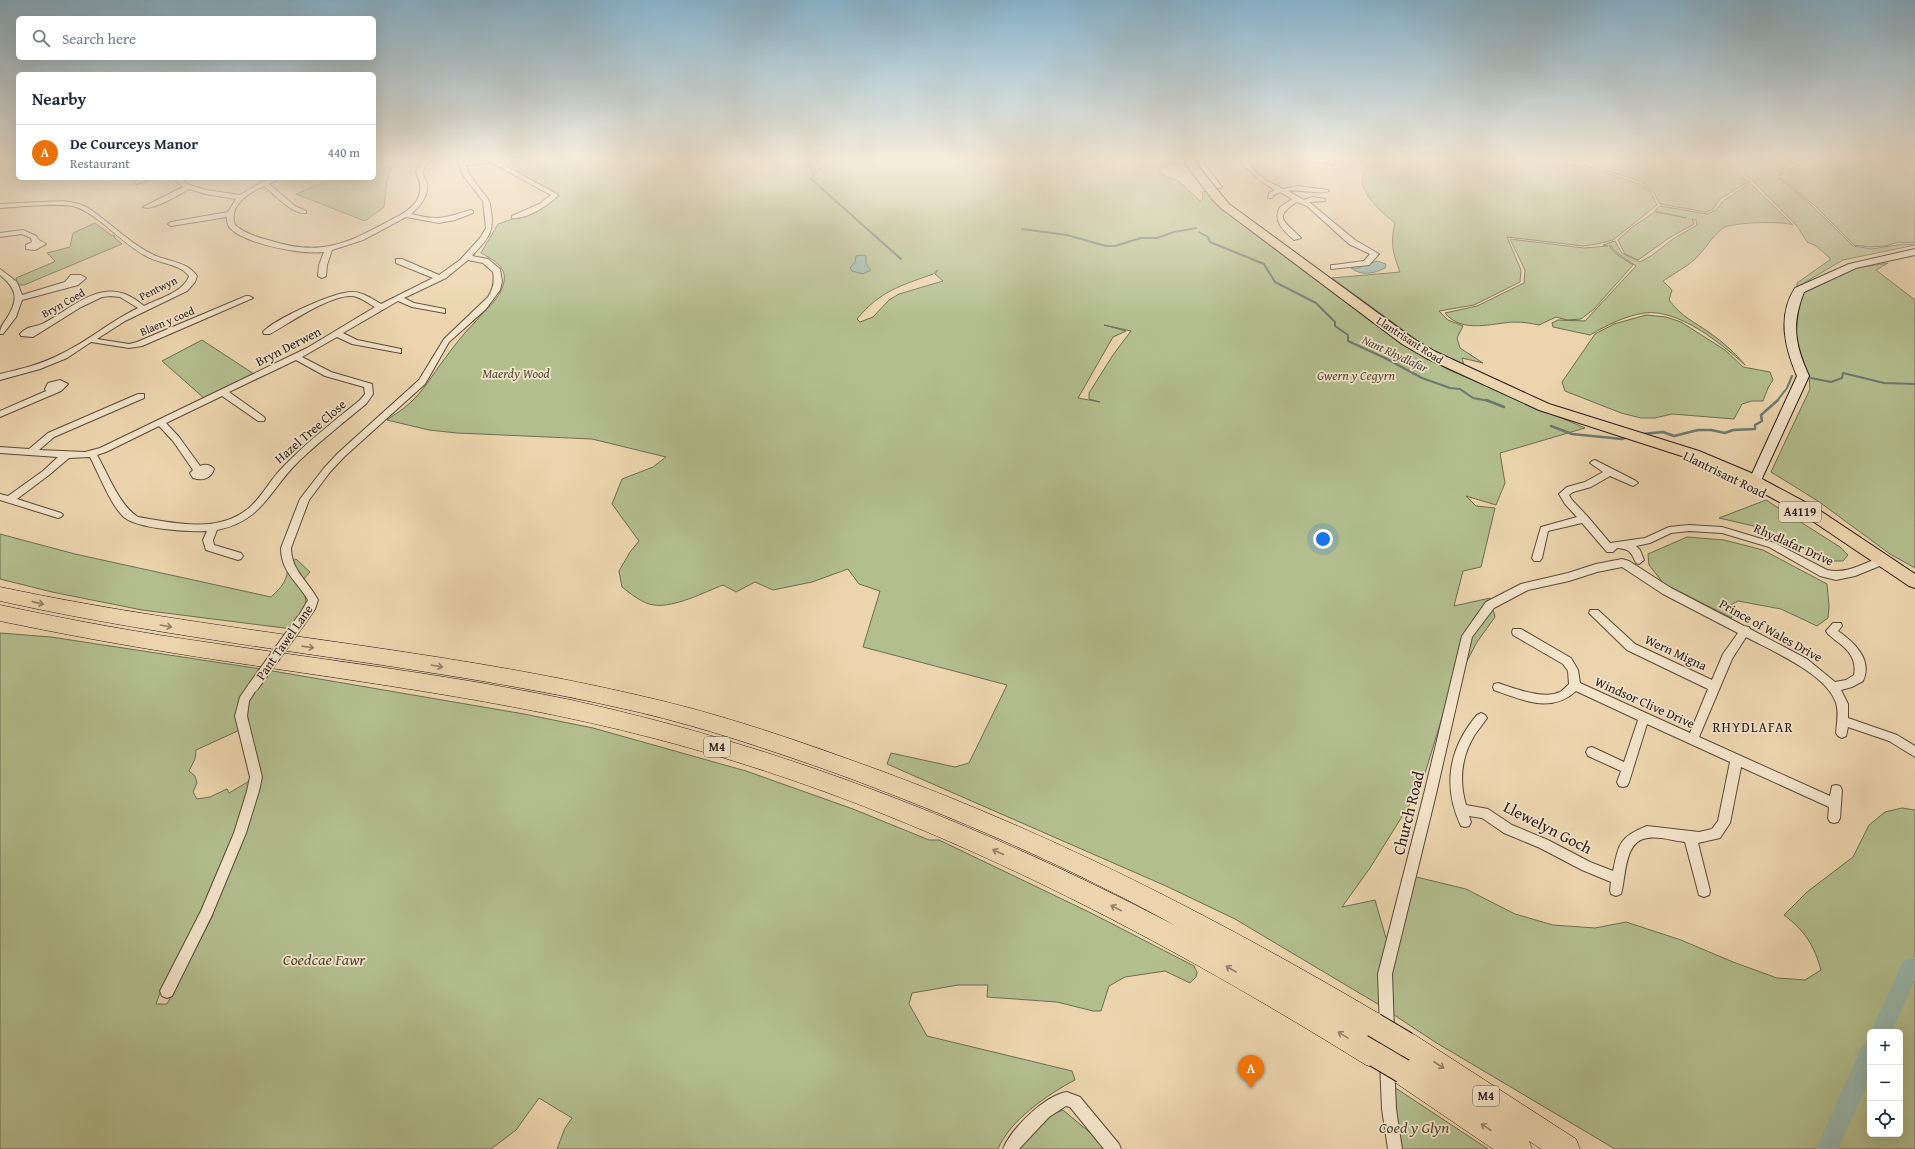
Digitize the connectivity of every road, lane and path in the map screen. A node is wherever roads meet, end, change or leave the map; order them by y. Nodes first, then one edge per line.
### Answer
1 (87, 213) edge
2 (469, 213) edge
3 (489, 213) edge
4 (527, 213) edge
5 (1234, 213) edge
6 (1280, 213) edge
7 (1320, 213) edge
8 (230, 214) joint
9 (406, 214) joint
10 (514, 217) dead end
11 (171, 224) dead end
12 (1294, 234) dead end
13 (0, 235) edge
14 (36, 242) dead end
15 (329, 249) junction
16 (1915, 252) edge
17 (468, 258) junction
18 (399, 261) dead end
19 (1334, 267) dead end
20 (0, 271) edge
21 (322, 276) dead end
22 (439, 278) junction
23 (71, 283) dead end
24 (249, 298) dead end
25 (398, 298) junction
26 (18, 299) junction
27 (381, 307) junction
28 (142, 308) junction
29 (442, 311) dead end
30 (38, 329) dead end
31 (0, 332) edge
32 (267, 332) dead end
33 (338, 334) junction
34 (90, 340) junction
35 (398, 351) dead end
36 (296, 357) junction
37 (0, 376) edge
38 (53, 391) dead end
39 (223, 392) junction
40 (141, 396) dead end
41 (0, 414) edge
42 (261, 419) dead end
43 (160, 422) junction
44 (0, 450) edge
45 (31, 452) junction
46 (92, 453) junction
47 (66, 455) junction
48 (1595, 463) dead end
49 (198, 470) dead end
50 (1610, 472) junction
51 (1633, 483) dead end
52 (1754, 484) junction
53 (4, 498) edge
54 (58, 515) dead end
55 (1585, 519) junction
56 (213, 528) junction
57 (1647, 541) junction
58 (1615, 548) junction
59 (238, 556) dead end
60 (1537, 558) dead end
61 (1639, 559) junction
62 (1880, 561) junction
63 (1623, 563) junction
64 (1596, 568) junction
65 (1650, 579) junction
66 (1915, 582) edge
67 (1915, 590) edge
68 (0, 594) edge
69 (0, 613) edge
70 (1594, 613) dead end
71 (1837, 626) dead end
72 (1745, 630) junction
73 (1517, 632) dead end
74 (1575, 686) junction
75 (1498, 687) dead end
76 (1715, 687) junction
77 (1832, 687) junction
78 (1644, 717) junction
79 (1481, 718) dead end
80 (1842, 720) junction
81 (1842, 733) dead end
82 (1693, 739) junction
83 (1592, 752) dead end
84 (1915, 752) edge
85 (1736, 760) junction
86 (1628, 769) junction
87 (1623, 782) dead end
88 (1836, 790) dead end
89 (1834, 804) junction
90 (1834, 818) dead end
91 (1690, 837) junction
92 (1704, 891) dead end
93 (167, 991) dead end
94 (1010, 1149) edge
95 (1114, 1149) edge
96 (1395, 1149) edge
97 (1518, 1149) edge
98 (1566, 1149) edge

1 - 28 street, Pentwyn
2 - 9 street
3 - 17 street, Bryn Derwen
4 - 10 street
5 - 52 main road, Llantrisant Road / A4119
6 - 12 street
7 - 19 street
8 - 11 street
8 - 15 street
9 - 15 street
13 - 14 street
15 - 21 street
16 - 52 street
17 - 22 street, Bryn Derwen
17 - 93 street, Pant Tawel Lane, bridge
18 - 22 street
20 - 26 street
22 - 25 street, Bryn Derwen
23 - 26 street
24 - 34 street, Blaen y coed
25 - 27 street, Bryn Derwen
25 - 29 street
26 - 31 street
27 - 32 street
27 - 33 street, Bryn Derwen
28 - 30 street, Bryn Coed
28 - 34 street, Pentwyn
33 - 35 street
33 - 36 street, Bryn Derwen
34 - 37 street, Pentwyn
36 - 39 street, Bryn Derwen
36 - 56 street, Hazel Tree Close
38 - 41 street
39 - 42 street
39 - 43 street, Bryn Derwen
40 - 45 street
43 - 46 street, Bryn Derwen
43 - 49 street
44 - 45 street, Bryn Derwen
45 - 47 street, Bryn Derwen
46 - 47 street, Bryn Derwen
46 - 56 street, Hazel Tree Close
47 - 53 street
48 - 50 street
50 - 51 street
50 - 55 street
52 - 62 main road, Llantrisant Road / A4119
53 - 54 street
55 - 58 street
55 - 60 street
56 - 59 street
57 - 58 street, Rhydlafar Drive
57 - 61 street
57 - 62 street, Rhydlafar Drive
58 - 61 street
58 - 63 street, Prince of Wales Drive
58 - 64 street, Church Road
61 - 63 street, Church Road
61 - 65 street, Prince of Wales Drive
62 - 66 main road, Llantrisant Road / A4119
62 - 67 main road, Llantrisant Road / A4119
63 - 64 street, Church Road
63 - 65 street, Prince of Wales Drive
64 - 96 street, Church Road
65 - 72 street, Prince of Wales Drive
68 -> 98 highway, M4, bridge
97 -> 69 highway, M4, bridge
70 - 76 street, Wern Migna
71 - 77 street
72 - 76 street
72 - 77 street, Prince of Wales Drive
73 - 74 street, Windsor Clive Drive
74 - 75 street, Windsor Clive Drive
74 - 78 street, Windsor Clive Drive
76 - 82 street
77 - 80 street, Prince of Wales Drive
78 - 82 street, Windsor Clive Drive
78 - 86 street
79 - 91 street, Llewelyn Goch
80 - 81 street, Prince of Wales Drive
80 - 84 street
82 - 85 street, Windsor Clive Drive
83 - 86 street
85 - 89 street, Windsor Clive Drive
85 - 91 street, Llewelyn Goch
86 - 87 street
88 - 89 street
89 - 90 street
91 - 92 street
94 - 95 street

